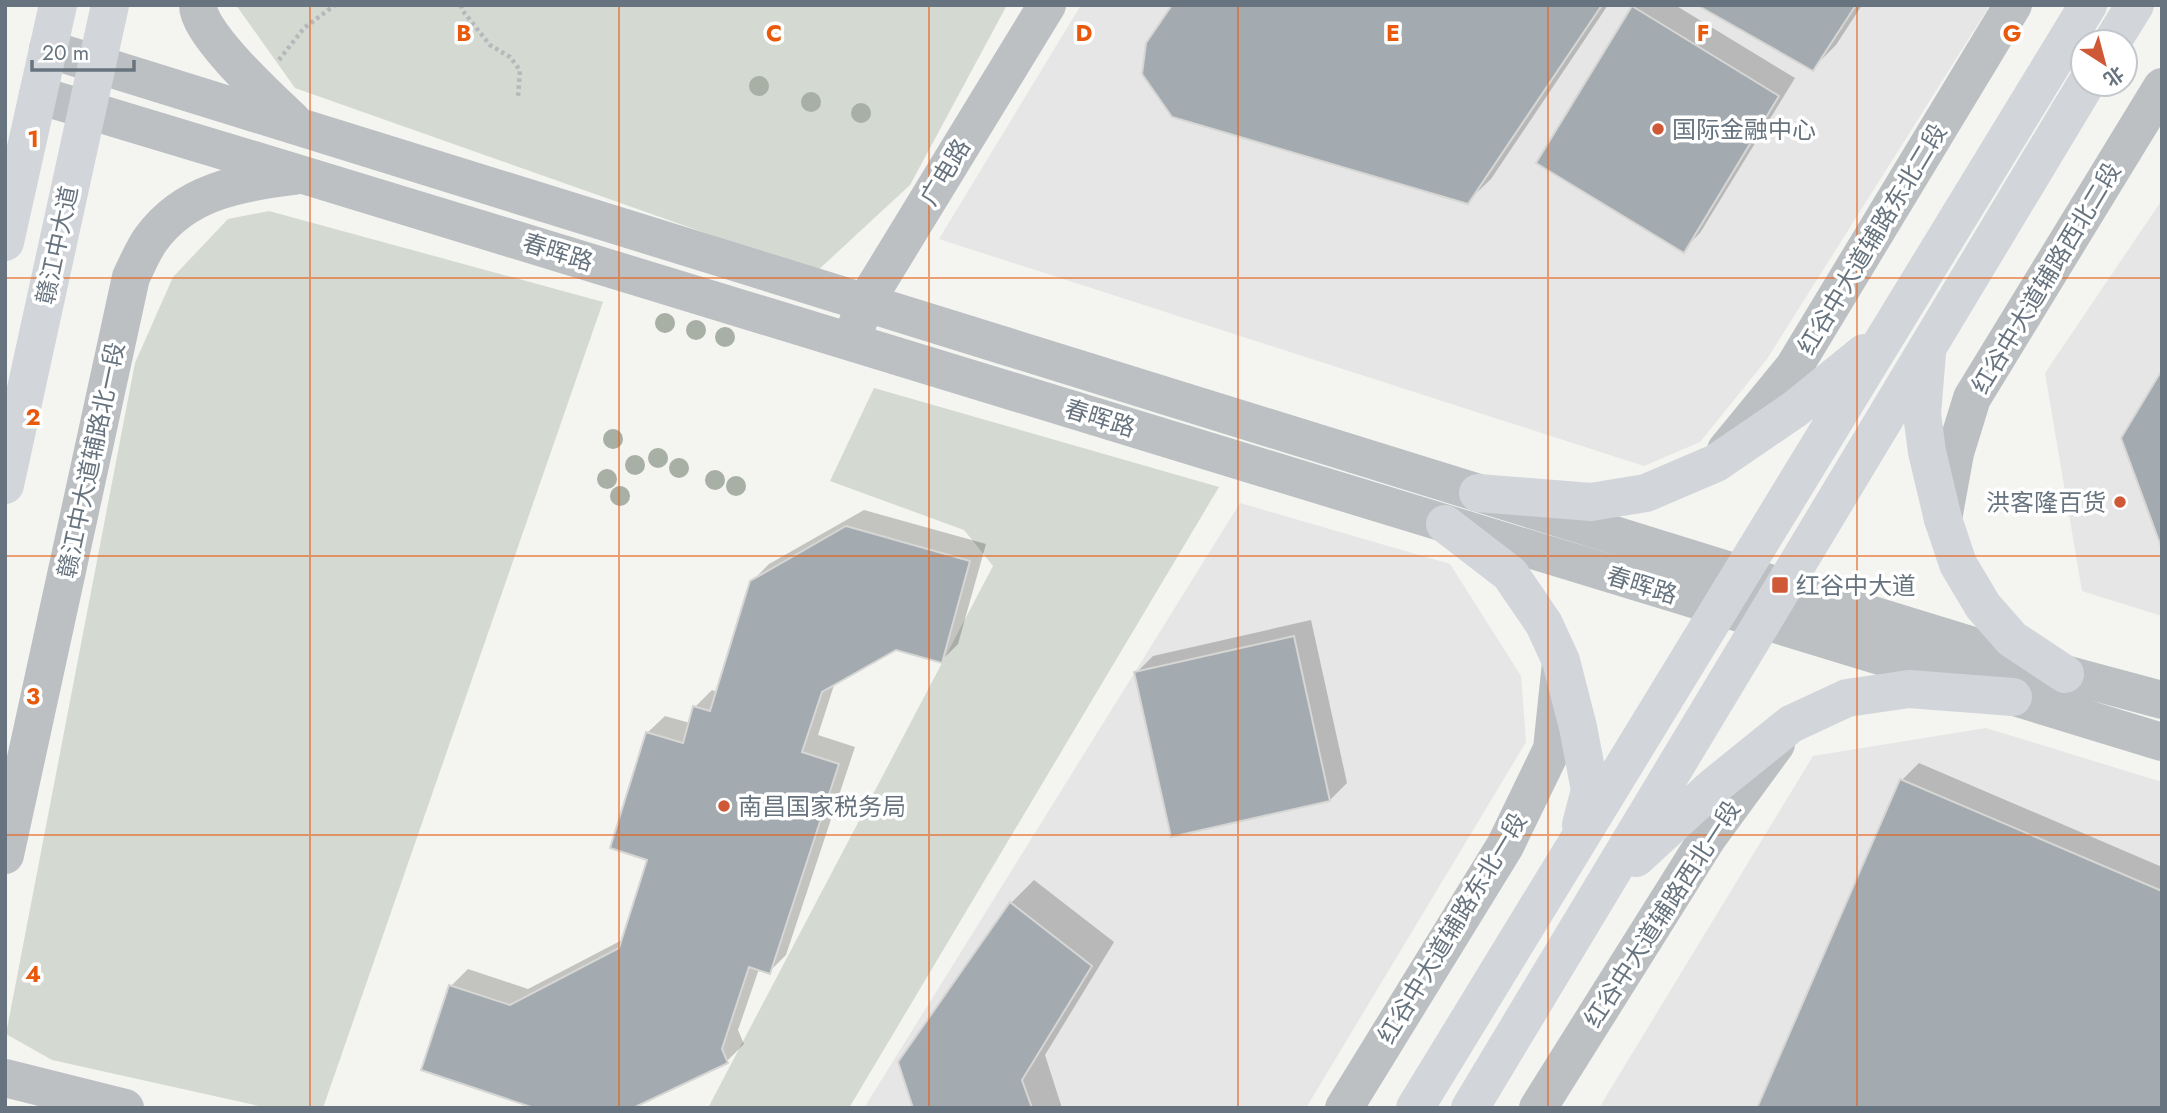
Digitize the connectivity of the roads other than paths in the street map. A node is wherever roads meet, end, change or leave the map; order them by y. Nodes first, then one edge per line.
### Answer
1 (58, 5) edge
2 (110, 5) edge
3 (198, 5) edge
4 (1047, 5) edge
5 (2013, 5) edge
6 (2088, 5) edge
7 (2135, 5) edge
8 (2121, 28) edge
9 (48, 49) junction
10 (97, 64) junction
11 (2162, 87) edge
12 (38, 94) junction
13 (2078, 98) edge
14 (87, 109) junction
15 (300, 127) junction
16 (306, 174) junction
17 (5, 242) edge
18 (865, 303) junction
19 (1888, 334) junction
20 (850, 342) junction
21 (1928, 345) junction
22 (1716, 463) junction
23 (5, 485) edge
24 (1478, 493) junction
25 (1943, 519) junction
26 (1445, 524) junction
27 (1741, 574) junction
28 (1783, 587) junction
29 (1720, 609) junction
30 (1762, 622) junction
31 (1561, 661) junction
32 (2065, 674) junction
33 (2013, 697) junction
34 (2162, 700) edge
35 (1791, 724) junction
36 (2162, 743) edge
37 (1575, 845) junction
38 (5, 855) edge
39 (1600, 894) junction
40 (5, 1078) edge
41 (125, 1108) edge
42 (1344, 1108) edge
43 (1415, 1108) edge
44 (1470, 1108) edge
45 (1538, 1108) edge

1 - 9 main road, 赣江中大道
2 - 10 main road, 赣江中大道
3 - 15 street
4 - 18 street, 广电路
5 - 22 street, 红谷中大道辅路东北二段
6 - 19 main road
7 - 8 main road
9 - 10 street, 春晖路
9 - 12 main road, 赣江中大道
10 - 14 main road, 赣江中大道
10 - 15 street, 春晖路
11 - 25 street, 红谷中大道辅路西北二段
12 - 14 street, 春晖路
12 - 17 main road, 赣江中大道
13 - 21 main road
14 - 16 street, 春晖路
14 - 23 main road, 赣江中大道
15 - 18 street, 春晖路
16 - 20 street, 春晖路
16 - 38 street, 赣江中大道辅路北一段
18 - 20 street, 广电路
18 - 24 street, 春晖路
19 - 22 main road
19 - 27 main road
20 - 26 street, 春晖路
21 - 25 main road
21 - 28 main road
22 - 24 main road
24 - 27 street, 春晖路
25 - 32 main road
26 - 29 street, 春晖路
26 - 31 main road
27 - 28 street, 春晖路
27 - 29 main road
28 - 30 main road
28 - 32 street, 春晖路
29 - 30 street, 春晖路
29 - 37 main road
30 - 33 street, 春晖路
30 - 39 main road
31 - 37 main road
31 - 42 street, 红谷中大道辅路东北一段
32 - 34 street, 春晖路
33 - 35 main road
33 - 36 street, 春晖路
35 - 39 main road
35 - 45 street, 红谷中大道辅路西北一段
37 - 43 main road
39 - 44 main road
40 - 41 street

